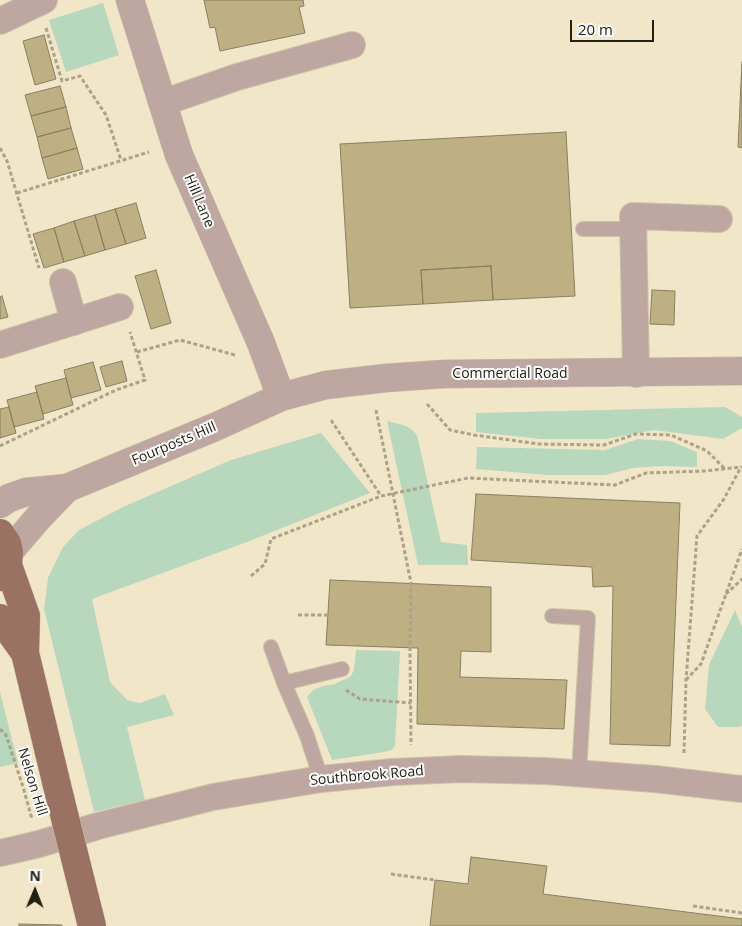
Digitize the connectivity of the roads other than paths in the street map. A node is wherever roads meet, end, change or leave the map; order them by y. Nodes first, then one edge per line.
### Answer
1 (130, 0) edge
2 (41, 1) edge
3 (0, 21) edge
4 (352, 45) dead end
5 (162, 103) junction
6 (719, 219) dead end
7 (583, 229) dead end
8 (633, 229) junction
9 (63, 282) road end
10 (120, 307) dead end
11 (74, 322) junction
12 (0, 345) edge
13 (742, 371) edge
14 (636, 374) junction
15 (281, 397) junction
16 (67, 488) junction
17 (0, 504) edge
18 (4, 557) edge
19 (552, 616) dead end
20 (0, 618) edge
21 (271, 647) dead end
22 (25, 653) junction
23 (338, 670) road end
24 (284, 683) junction
25 (580, 773) junction
26 (320, 779) junction
27 (742, 789) edge
28 (0, 853) edge
29 (92, 926) edge

1 - 5 street, Hill Lane
2 - 3 street
4 - 5 street
5 - 15 street, Hill Lane
6 - 8 street
7 - 8 lane
8 - 14 street
9 - 11 street
10 - 11 street
11 - 12 street
13 - 14 street, Commercial Road
14 - 15 street, Commercial Road
15 - 16 street, Fourposts Hill
16 - 17 street, Fourposts Hill
16 - 18 street, Fourposts Hill
18 - 22 main road
19 - 25 lane
20 - 22 main road
21 - 24 lane
22 - 29 main road, bridge
23 - 24 lane
24 - 26 lane
25 - 26 street, Southbrook Road
25 - 27 street, Southbrook Road
26 - 28 street, Southbrook Road

